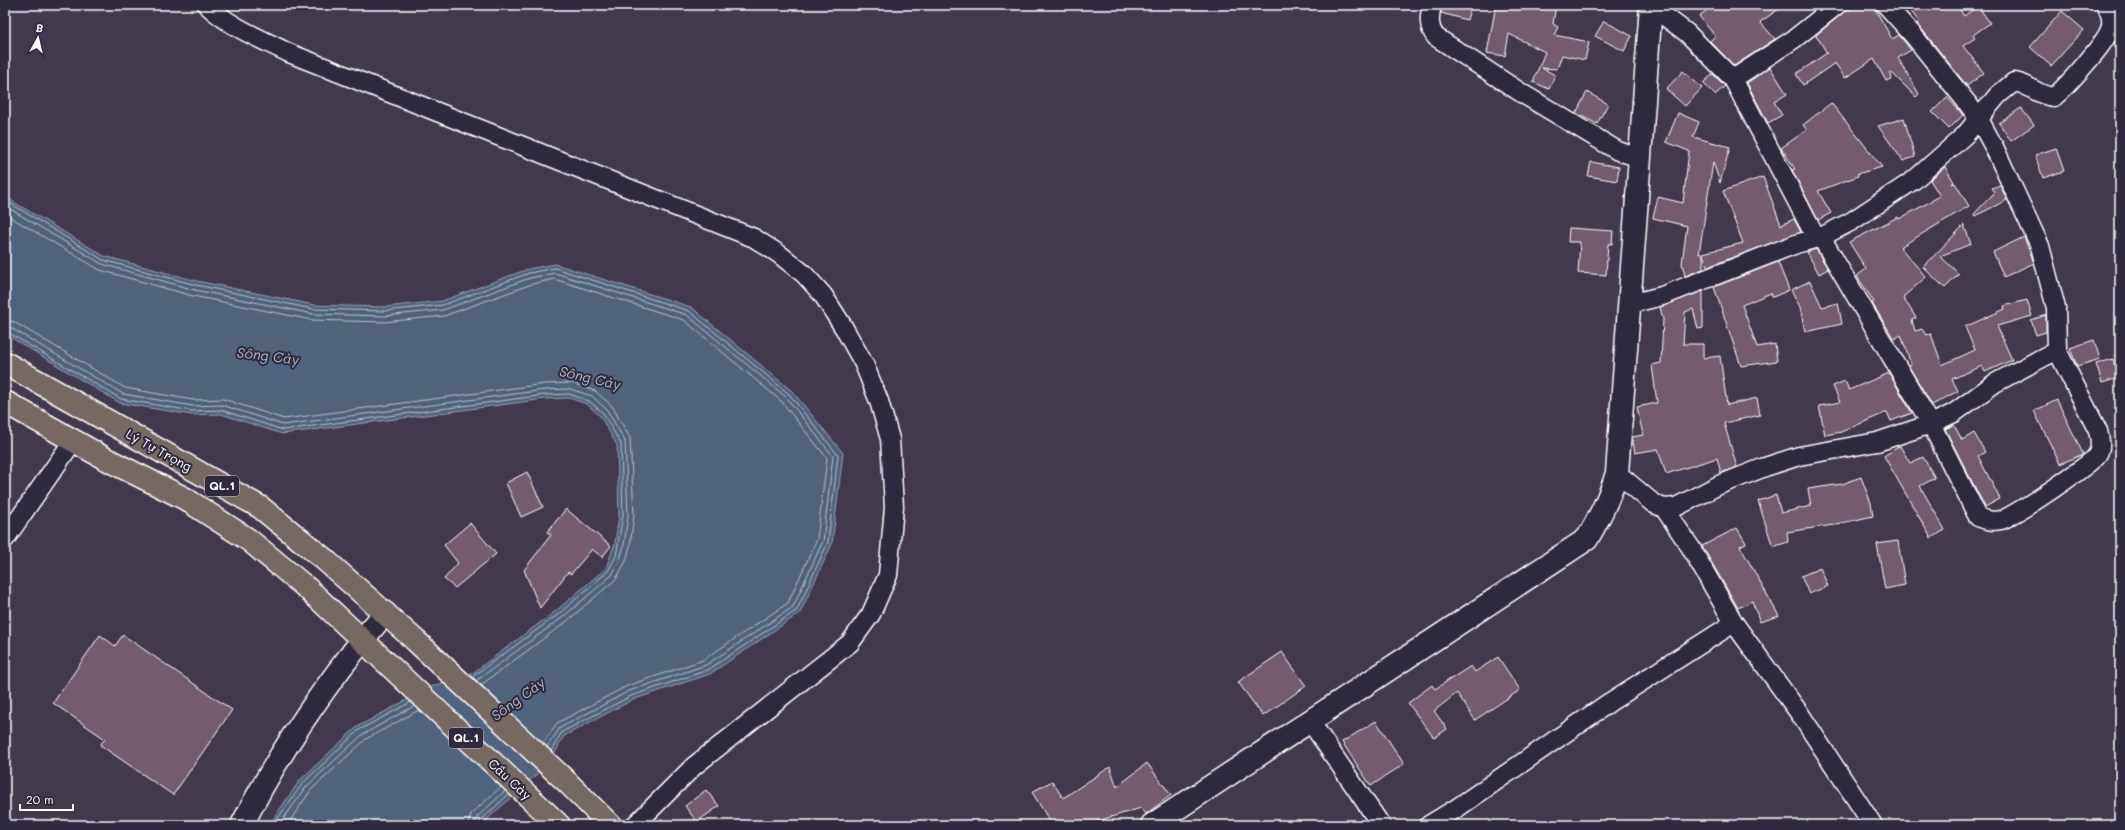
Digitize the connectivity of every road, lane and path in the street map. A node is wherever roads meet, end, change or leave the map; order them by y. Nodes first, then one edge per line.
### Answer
1 (207, 5) edge
2 (1432, 5) edge
3 (1650, 5) edge
4 (1837, 5) edge
5 (1886, 5) edge
6 (2106, 5) edge
7 (1733, 79) junction
8 (1979, 119) junction
9 (1640, 158) junction
10 (1819, 238) junction
11 (1630, 304) junction
12 (2057, 350) junction
13 (5, 363) edge
14 (5, 402) edge
15 (1931, 424) junction
16 (73, 441) junction
17 (1617, 473) junction
18 (1664, 508) junction
19 (5, 539) edge
20 (385, 613) junction
21 (1734, 623) junction
22 (361, 640) junction
23 (1310, 721) junction
24 (242, 825) edge
25 (559, 825) edge
26 (610, 825) edge
27 (635, 825) edge
28 (1152, 825) edge
29 (1381, 825) edge
30 (1430, 825) edge
31 (1873, 825) edge

1 - 27 street
2 - 9 street
3 - 7 street
3 - 9 street
4 - 7 street
5 - 8 street
6 - 8 street
7 - 10 street
8 - 10 street
8 - 12 street
9 - 11 street
10 - 11 street
10 - 15 street
11 - 17 street
12 - 15 street
12 - 15 street
13 - 20 main road, Lý Tự Trọng / QL.1
14 - 16 main road, QL.1
15 - 18 street
16 - 19 street
16 - 22 main road, QL.1
17 - 18 street
17 - 23 street
18 - 21 street
20 - 22 street
20 - 26 main road, Lý Tự Trọng / QL.1
21 - 30 street
21 - 31 street
22 - 24 street
22 - 25 main road, Cầu Cày / QL.1
23 - 28 street
23 - 29 street

